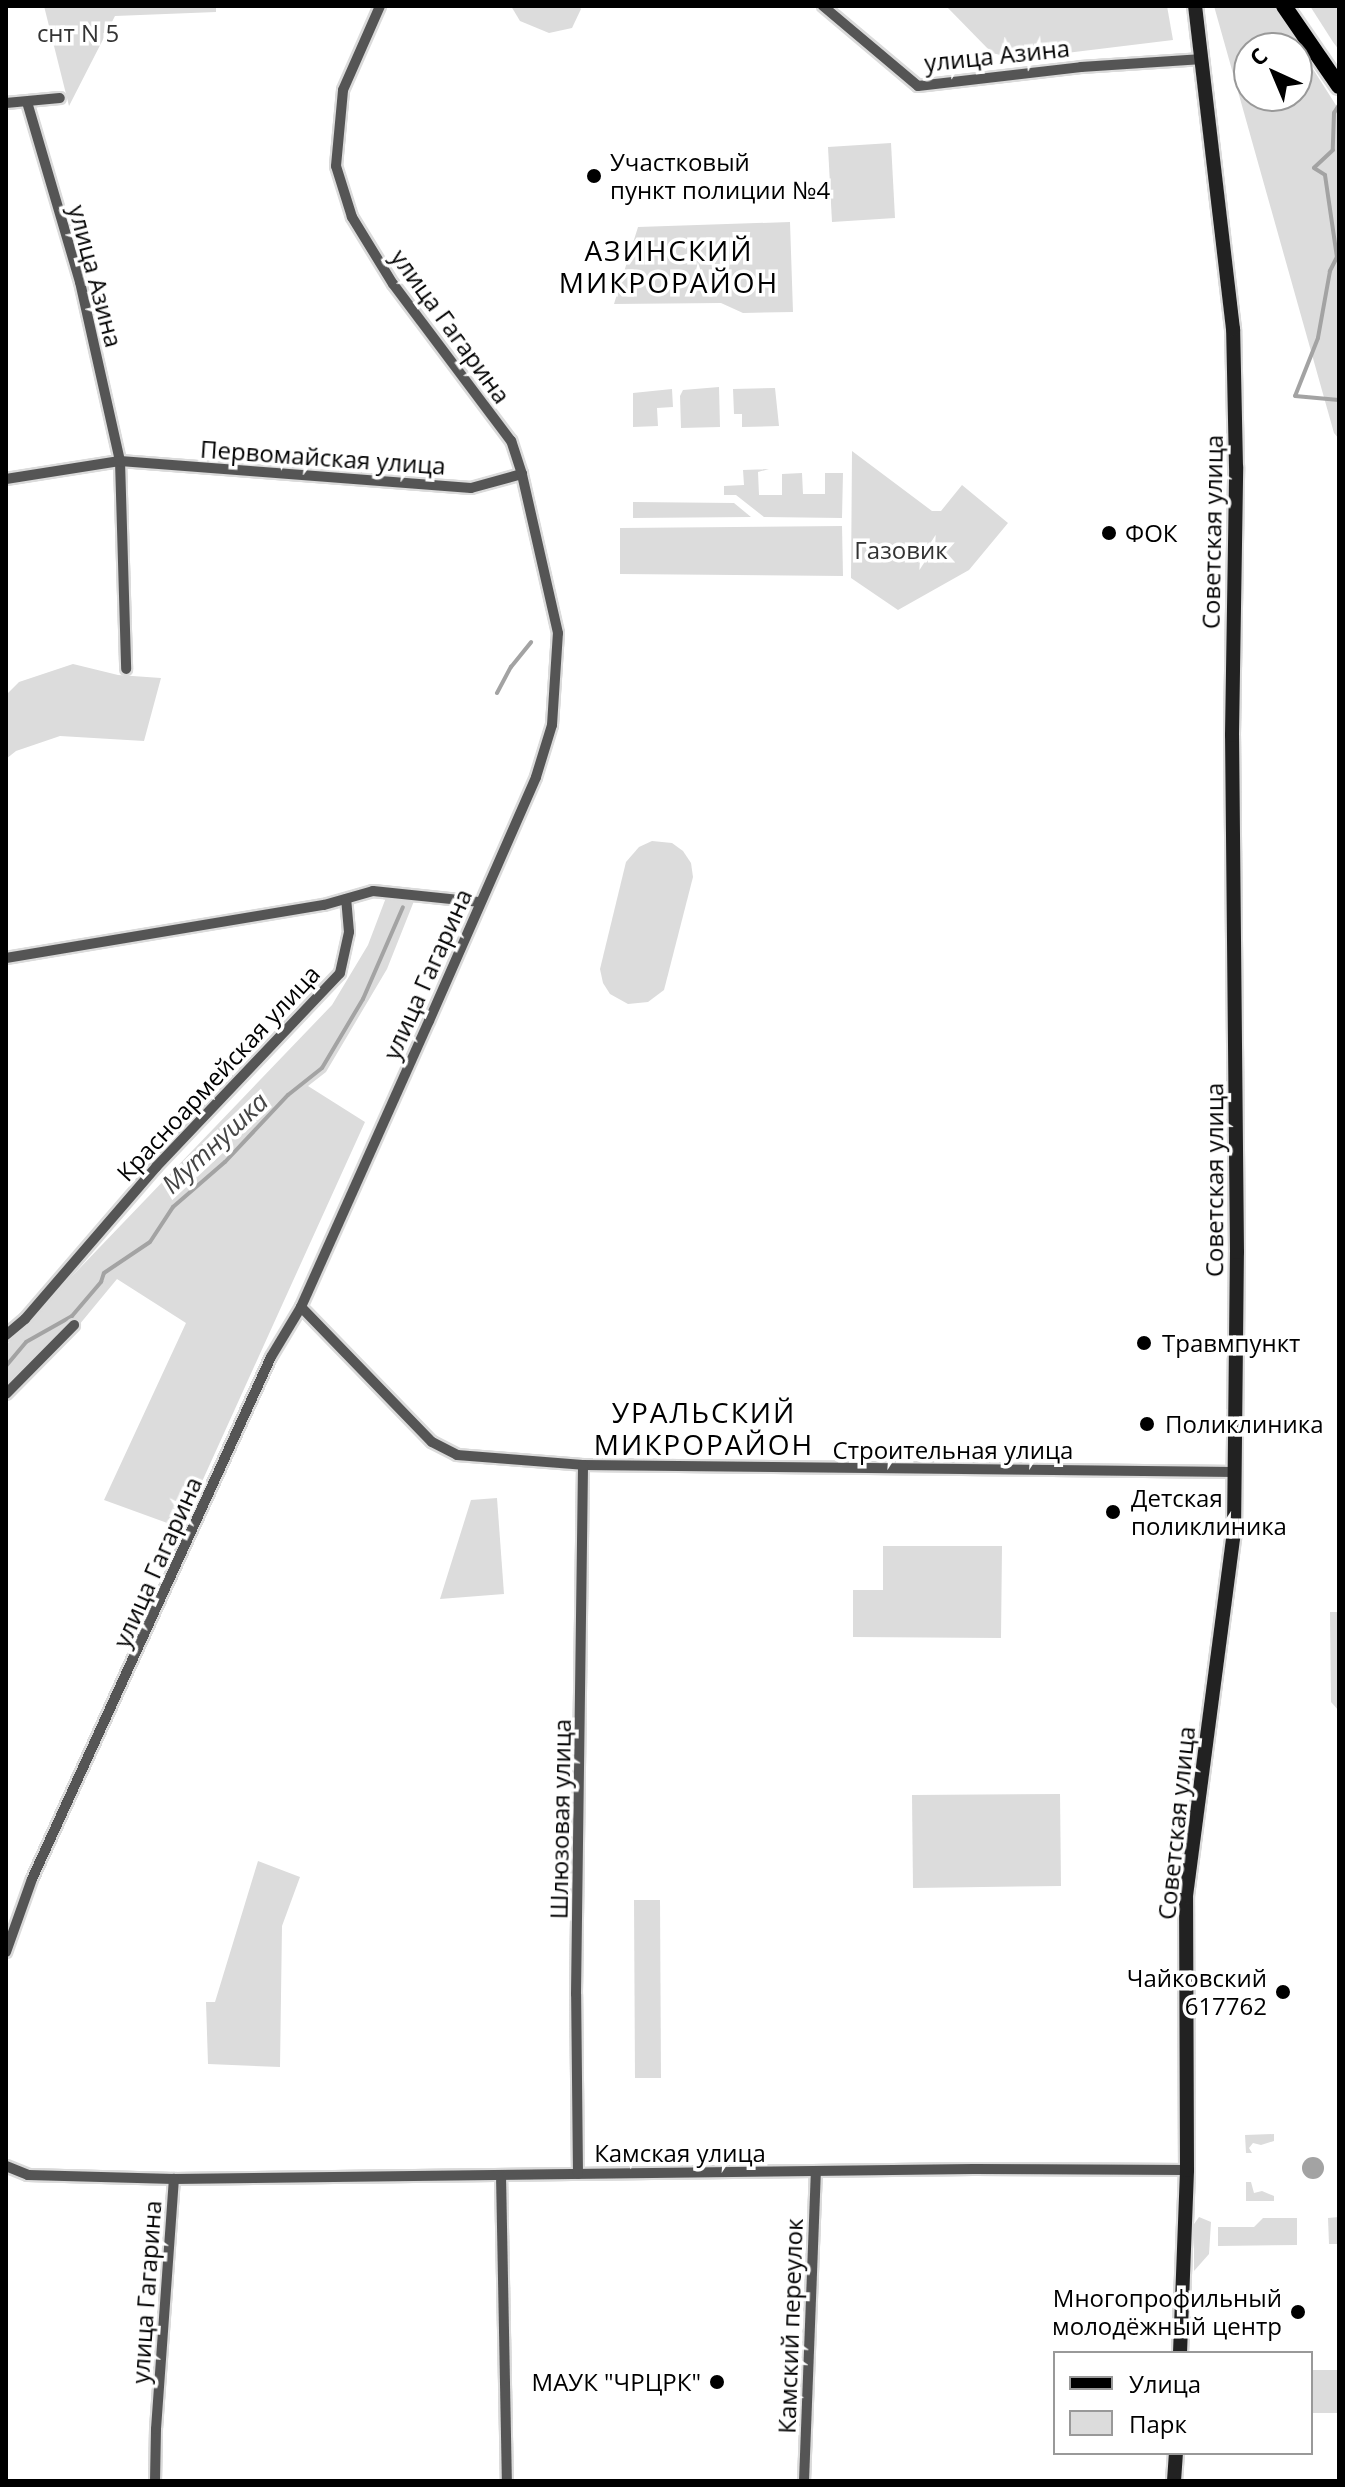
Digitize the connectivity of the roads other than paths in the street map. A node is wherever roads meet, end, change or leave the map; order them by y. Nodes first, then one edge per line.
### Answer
1 (380, 6) edge
2 (823, 6) edge
3 (1195, 6) edge
4 (1284, 6) edge
5 (1203, 59) junction
6 (1339, 86) edge
7 (60, 98) dead end
8 (27, 102) junction
9 (6, 103) edge
10 (120, 461) junction
11 (522, 474) junction
12 (6, 479) edge
13 (126, 669) dead end
14 (346, 899) junction
15 (480, 902) junction
16 (6, 958) edge
17 (301, 1307) junction
18 (74, 1325) dead end
19 (6, 1335) edge
20 (6, 1394) edge
21 (583, 1465) junction
22 (1235, 1472) junction
23 (6, 1952) edge
24 (6, 2166) edge
25 (1187, 2170) junction
26 (816, 2172) junction
27 (578, 2174) junction
28 (501, 2175) junction
29 (174, 2179) junction
30 (1180, 2351) edge
31 (1176, 2455) edge
32 (155, 2481) edge
33 (507, 2481) edge
34 (804, 2481) edge
35 (1174, 2481) edge

1 - 11 street, улица Гагарина
2 - 5 street, улица Азина
3 - 5 main road, Советская улица
4 - 6 main road
5 - 22 main road, Советская улица
7 - 8 street
8 - 9 street
8 - 10 street, улица Азина
10 - 11 street, Первомайская улица
10 - 12 street, Первомайская улица
10 - 13 street
11 - 15 street, улица Гагарина
14 - 15 street
14 - 16 street
14 - 19 street, Красноармейская улица
15 - 17 street, улица Гагарина
17 - 21 street, Строительная улица
17 - 23 street, улица Гагарина
18 - 20 street
21 - 22 street, Строительная улица
21 - 27 street, Шлюзовая улица
22 - 25 main road, Советская улица
24 - 29 street, улица Гагарина
25 - 26 street, Камская улица
25 - 30 main road, Советская улица
26 - 27 street, Камская улица
26 - 34 street, Камский переулок
27 - 28 street, Камская улица
28 - 29 street, Камская улица
28 - 33 street
29 - 32 street, улица Гагарина
31 - 35 main road

